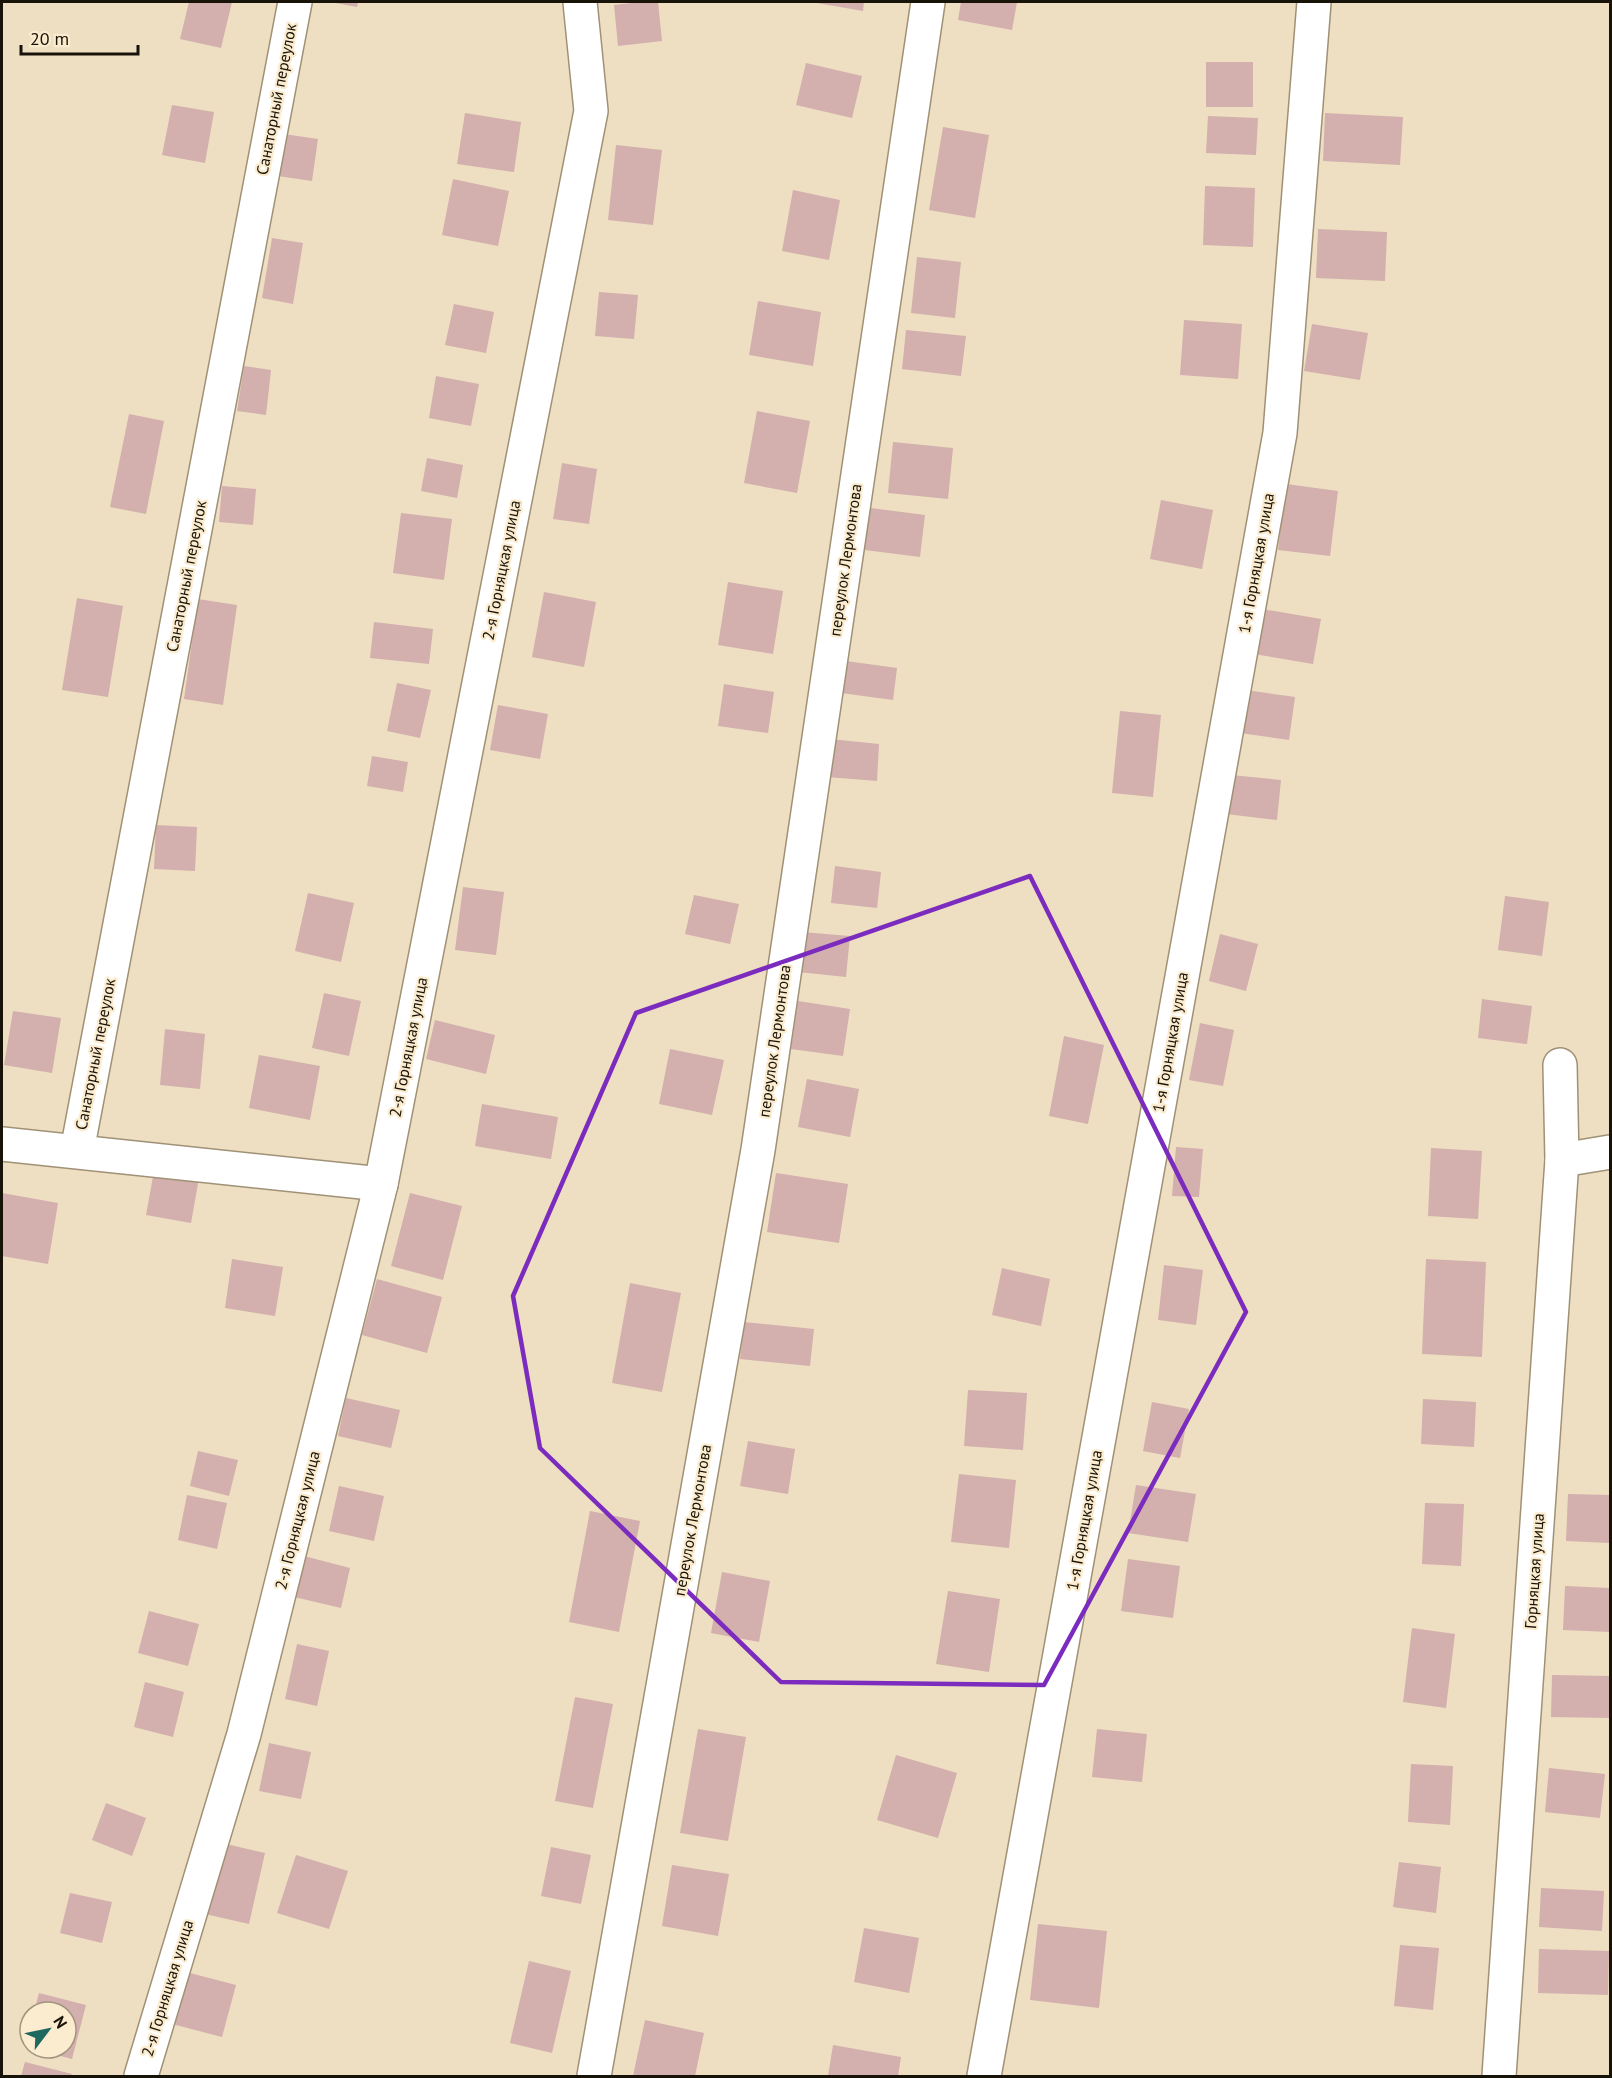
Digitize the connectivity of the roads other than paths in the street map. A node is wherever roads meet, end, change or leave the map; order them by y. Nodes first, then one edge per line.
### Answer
1 (295, 2) edge
2 (580, 2) edge
3 (928, 2) edge
4 (1314, 2) edge
5 (1560, 1065) dead end
6 (2, 1144) edge
7 (77, 1151) junction
8 (1611, 1152) edge
9 (1562, 1160) junction
10 (381, 1184) junction
11 (141, 2076) edge
12 (594, 2076) edge
13 (984, 2076) edge
14 (1500, 2076) edge

1 - 7 street, Санаторный переулок
2 - 10 street, 2-я Горняцкая улица
3 - 12 street, переулок Лермонтова
4 - 13 street, 1-я Горняцкая улица
5 - 9 street, Горняцкая улица
6 - 7 street
7 - 10 street
8 - 9 street
9 - 14 street, Горняцкая улица
10 - 11 street, 2-я Горняцкая улица

